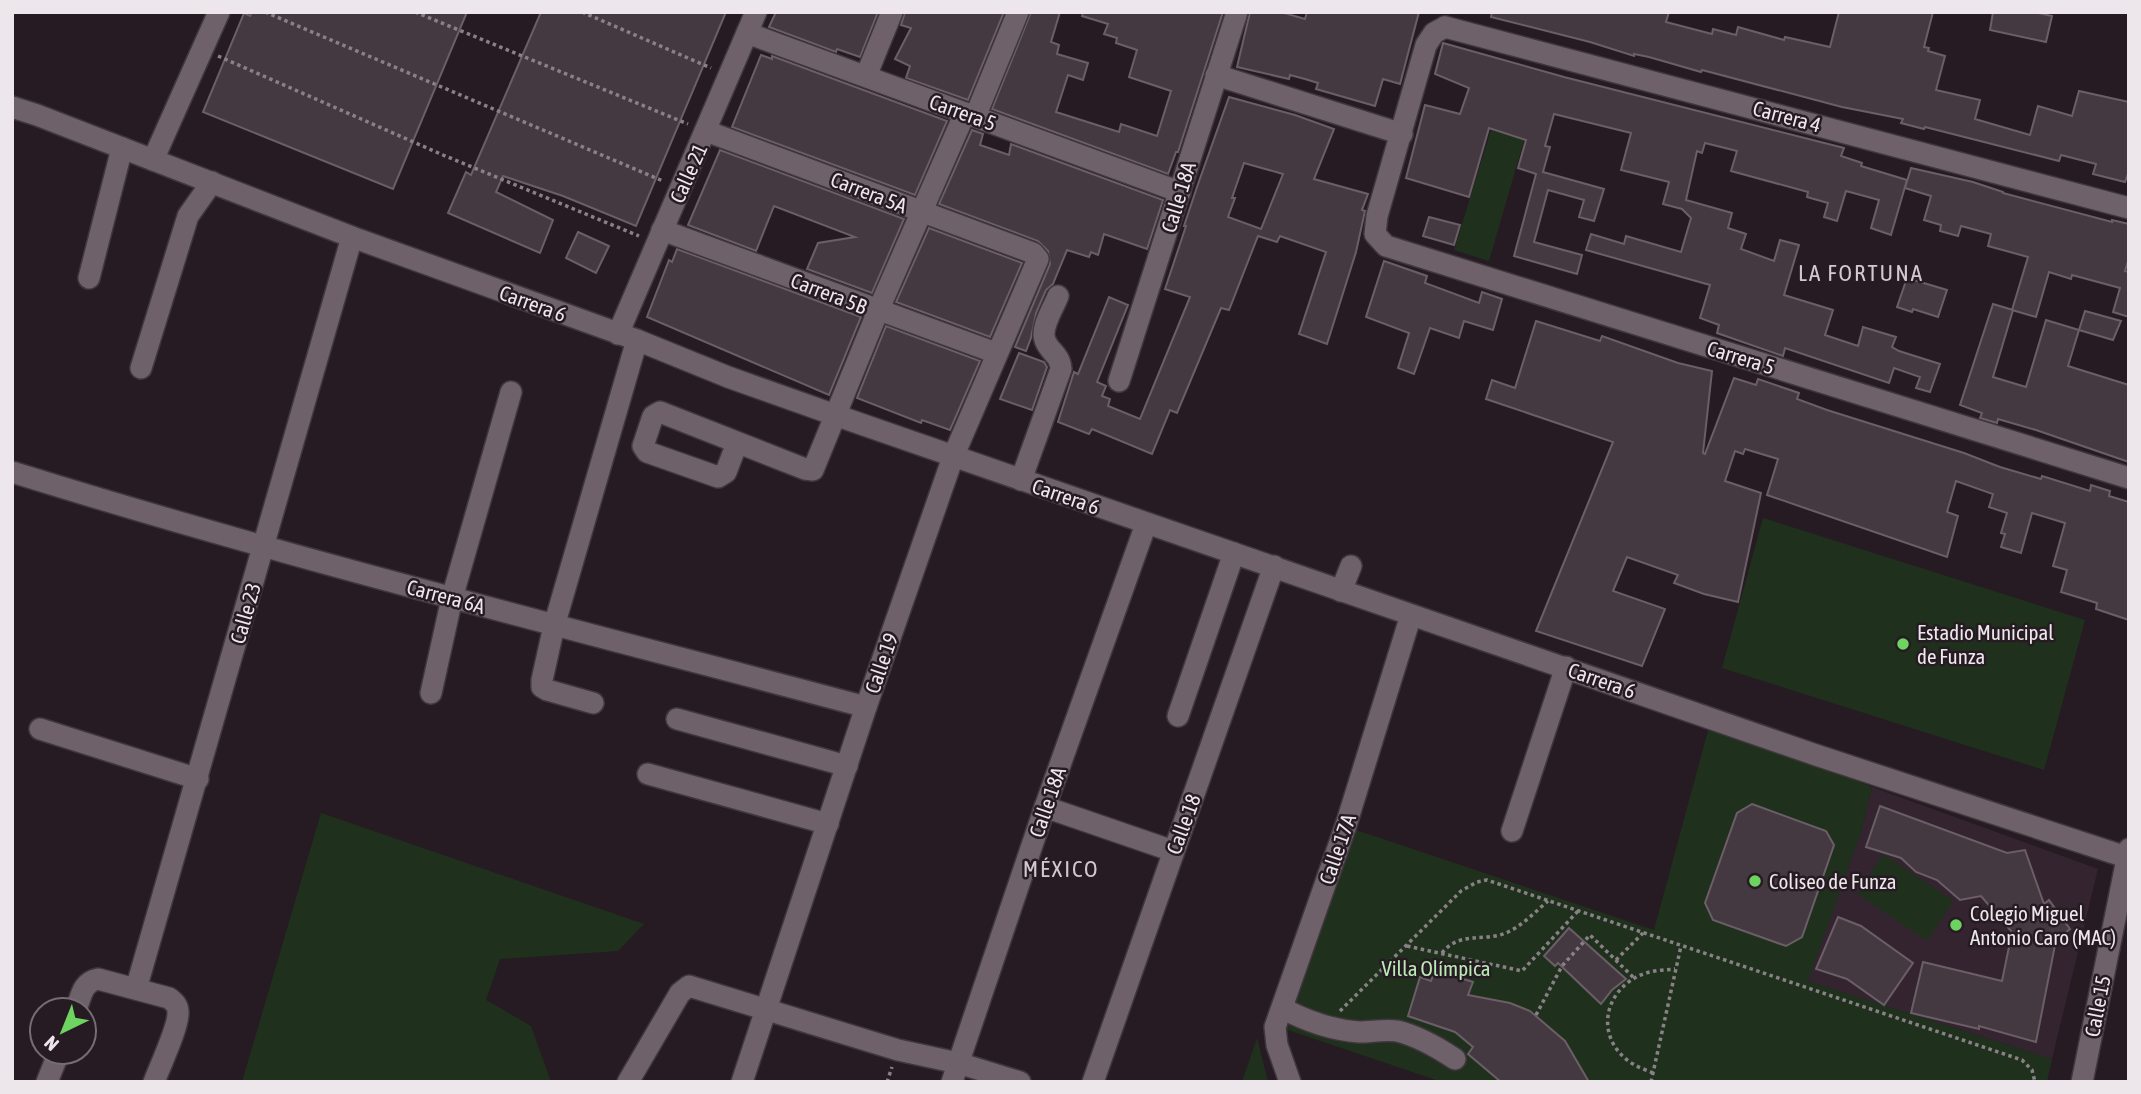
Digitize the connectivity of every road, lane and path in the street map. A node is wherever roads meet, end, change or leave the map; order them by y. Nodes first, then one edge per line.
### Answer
1 (219, 12) edge
2 (265, 12) edge
3 (415, 12) edge
4 (582, 12) edge
5 (755, 12) edge
6 (892, 12) edge
7 (1018, 12) edge
8 (1237, 12) edge
9 (1447, 20) edge
10 (747, 33) junction
11 (203, 49) junction
12 (730, 75) junction
13 (1216, 75) junction
14 (866, 76) junction
15 (12, 107) edge
16 (970, 115) junction
17 (706, 131) junction
18 (1402, 134) junction
19 (122, 148) junction
20 (153, 160) junction
21 (212, 182) junction
22 (681, 188) junction
23 (1180, 192) junction
24 (2129, 208) edge
25 (920, 211) junction
26 (352, 237) junction
27 (660, 237) junction
28 (1033, 253) joint
29 (89, 278) dead end
30 (1058, 296) dead end
31 (878, 311) junction
32 (628, 337) junction
33 (996, 353) junction
34 (141, 369) dead end
35 (1119, 381) dead end
36 (511, 392) dead end
37 (835, 415) junction
38 (737, 443) dead end
39 (953, 457) junction
40 (20, 475) edge
41 (2129, 478) edge
42 (1021, 480) junction
43 (1146, 524) junction
44 (265, 546) junction
45 (1234, 554) junction
46 (1275, 566) junction
47 (1351, 566) dead end
48 (1341, 591) junction
49 (452, 598) junction
50 (1411, 615) junction
51 (554, 626) junction
52 (1566, 667) junction
53 (430, 693) dead end
54 (593, 703) dead end
55 (866, 707) junction
56 (1178, 716) dead end
57 (677, 719) dead end
58 (40, 729) dead end
59 (847, 766) junction
60 (648, 774) dead end
61 (198, 779) junction
62 (1045, 807) junction
63 (828, 824) junction
64 (1512, 831) dead end
65 (1173, 851) junction
66 (2128, 855) edge
67 (1548, 901) junction
68 (1578, 911) junction
69 (1643, 933) junction
70 (1407, 946) junction
71 (1681, 946) junction
72 (1441, 954) junction
73 (1616, 960) junction
74 (1675, 969) junction
75 (1635, 979) junction
76 (136, 989) junction
77 (81, 996) edge
78 (1282, 1008) junction
79 (766, 1012) junction
80 (1339, 1013) dead end
81 (1536, 1015) dead end
82 (1455, 1059) dead end
83 (955, 1072) edge
84 (1653, 1073) junction
85 (154, 1082) edge
86 (628, 1082) edge
87 (742, 1082) edge
88 (1020, 1082) edge
89 (1093, 1082) edge
90 (1290, 1082) edge
91 (1651, 1082) edge
92 (2035, 1082) edge
93 (2081, 1082) edge

1 - 11 street
2 - 22 path
3 - 17 path
4 - 12 path
5 - 10 street, Calle 21
6 - 14 street
7 - 16 street
8 - 13 street, Calle 18A
9 - 18 street
9 - 24 street, Carrera 4
10 - 12 street, Calle 21
10 - 14 street, Carrera 5
11 - 20 street
11 - 27 path
12 - 17 street, Calle 21
13 - 18 street
13 - 23 street, Calle 18A
14 - 16 street, Carrera 5
15 - 19 street, Carrera 6
16 - 23 street, Carrera 5
16 - 25 street
17 - 22 street, Calle 21
17 - 25 street, Carrera 5A
18 - 41 street, Carrera 5
19 - 20 street, Carrera 6
19 - 29 street
20 - 21 street, Carrera 6
21 - 26 street, Carrera 6
21 - 34 street
22 - 27 street, Calle 21
23 - 35 street, Calle 18A
25 - 28 street, Carrera 5A
25 - 31 street
26 - 32 street, Carrera 6
26 - 44 street, Calle 23
27 - 31 street, Carrera 5B
27 - 32 street, Calle 21
28 - 33 street, Calle 19
30 - 42 street
31 - 33 street, Carrera 5B
31 - 37 street
32 - 37 street, Carrera 6
32 - 51 street, Calle 21
33 - 39 street, Calle 19
36 - 49 street
37 - 38 street
37 - 39 street, Carrera 6
39 - 42 street, Carrera 6
39 - 55 street, Calle 19
40 - 44 street, Carrera 6A
42 - 43 street, Carrera 6
43 - 45 street, Carrera 6
43 - 62 street, Calle 18A
44 - 49 street, Carrera 6A
44 - 61 street, Calle 23
45 - 46 street, Carrera 6
45 - 56 street
46 - 48 street, Carrera 6
46 - 65 street, Calle 18
47 - 48 street
48 - 50 street, Carrera 6
49 - 51 street, Carrera 6A
49 - 53 street
50 - 52 street, Carrera 6
50 - 78 street, Calle 17A
51 - 54 street, Calle 21
51 - 55 street, Carrera 6A
52 - 64 street
52 - 66 street, Carrera 6
55 - 59 street, Calle 19
57 - 59 street
58 - 61 street
59 - 63 street, Calle 19
60 - 63 street
61 - 76 street, Calle 23
62 - 65 street
62 - 83 street, Calle 18A
63 - 79 street, Calle 19
65 - 89 street, Calle 18
66 - 93 street, Calle 15
67 - 68 path
67 - 70 path
67 - 72 path
68 - 69 path
68 - 72 path
69 - 71 path
69 - 73 path
70 - 72 path
70 - 80 path
71 - 74 path
71 - 92 path
73 - 75 path
73 - 81 path
74 - 75 path
74 - 84 path
75 - 84 path
76 - 77 street
76 - 85 street
78 - 82 street
78 - 90 street, Calle 17A
79 - 83 street
79 - 86 street
79 - 87 street, Calle 19
83 - 88 street
84 - 91 path

